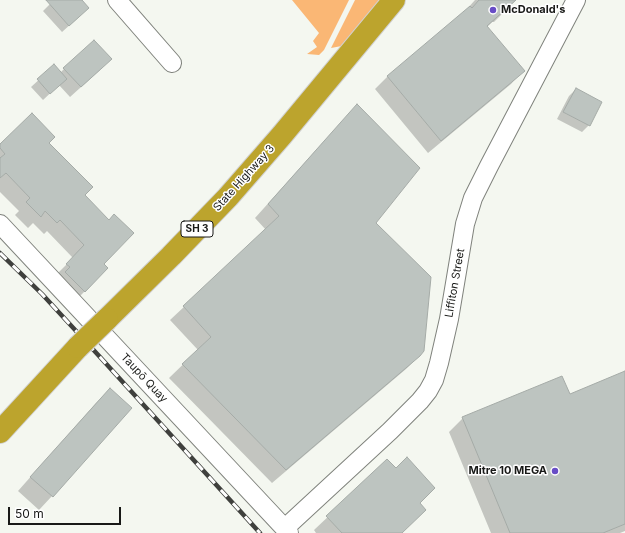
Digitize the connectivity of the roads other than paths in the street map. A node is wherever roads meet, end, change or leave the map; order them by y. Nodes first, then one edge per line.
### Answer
1 (117, 0) edge
2 (394, 0) edge
3 (576, 0) edge
4 (172, 63) dead end
5 (0, 224) edge
6 (0, 432) edge
7 (287, 531) edge

1 - 4 street
2 - 6 highway, State Highway 3 / SH 3, bridge
3 - 7 street, Liffiton Street
5 - 7 street, Taupō Quay

